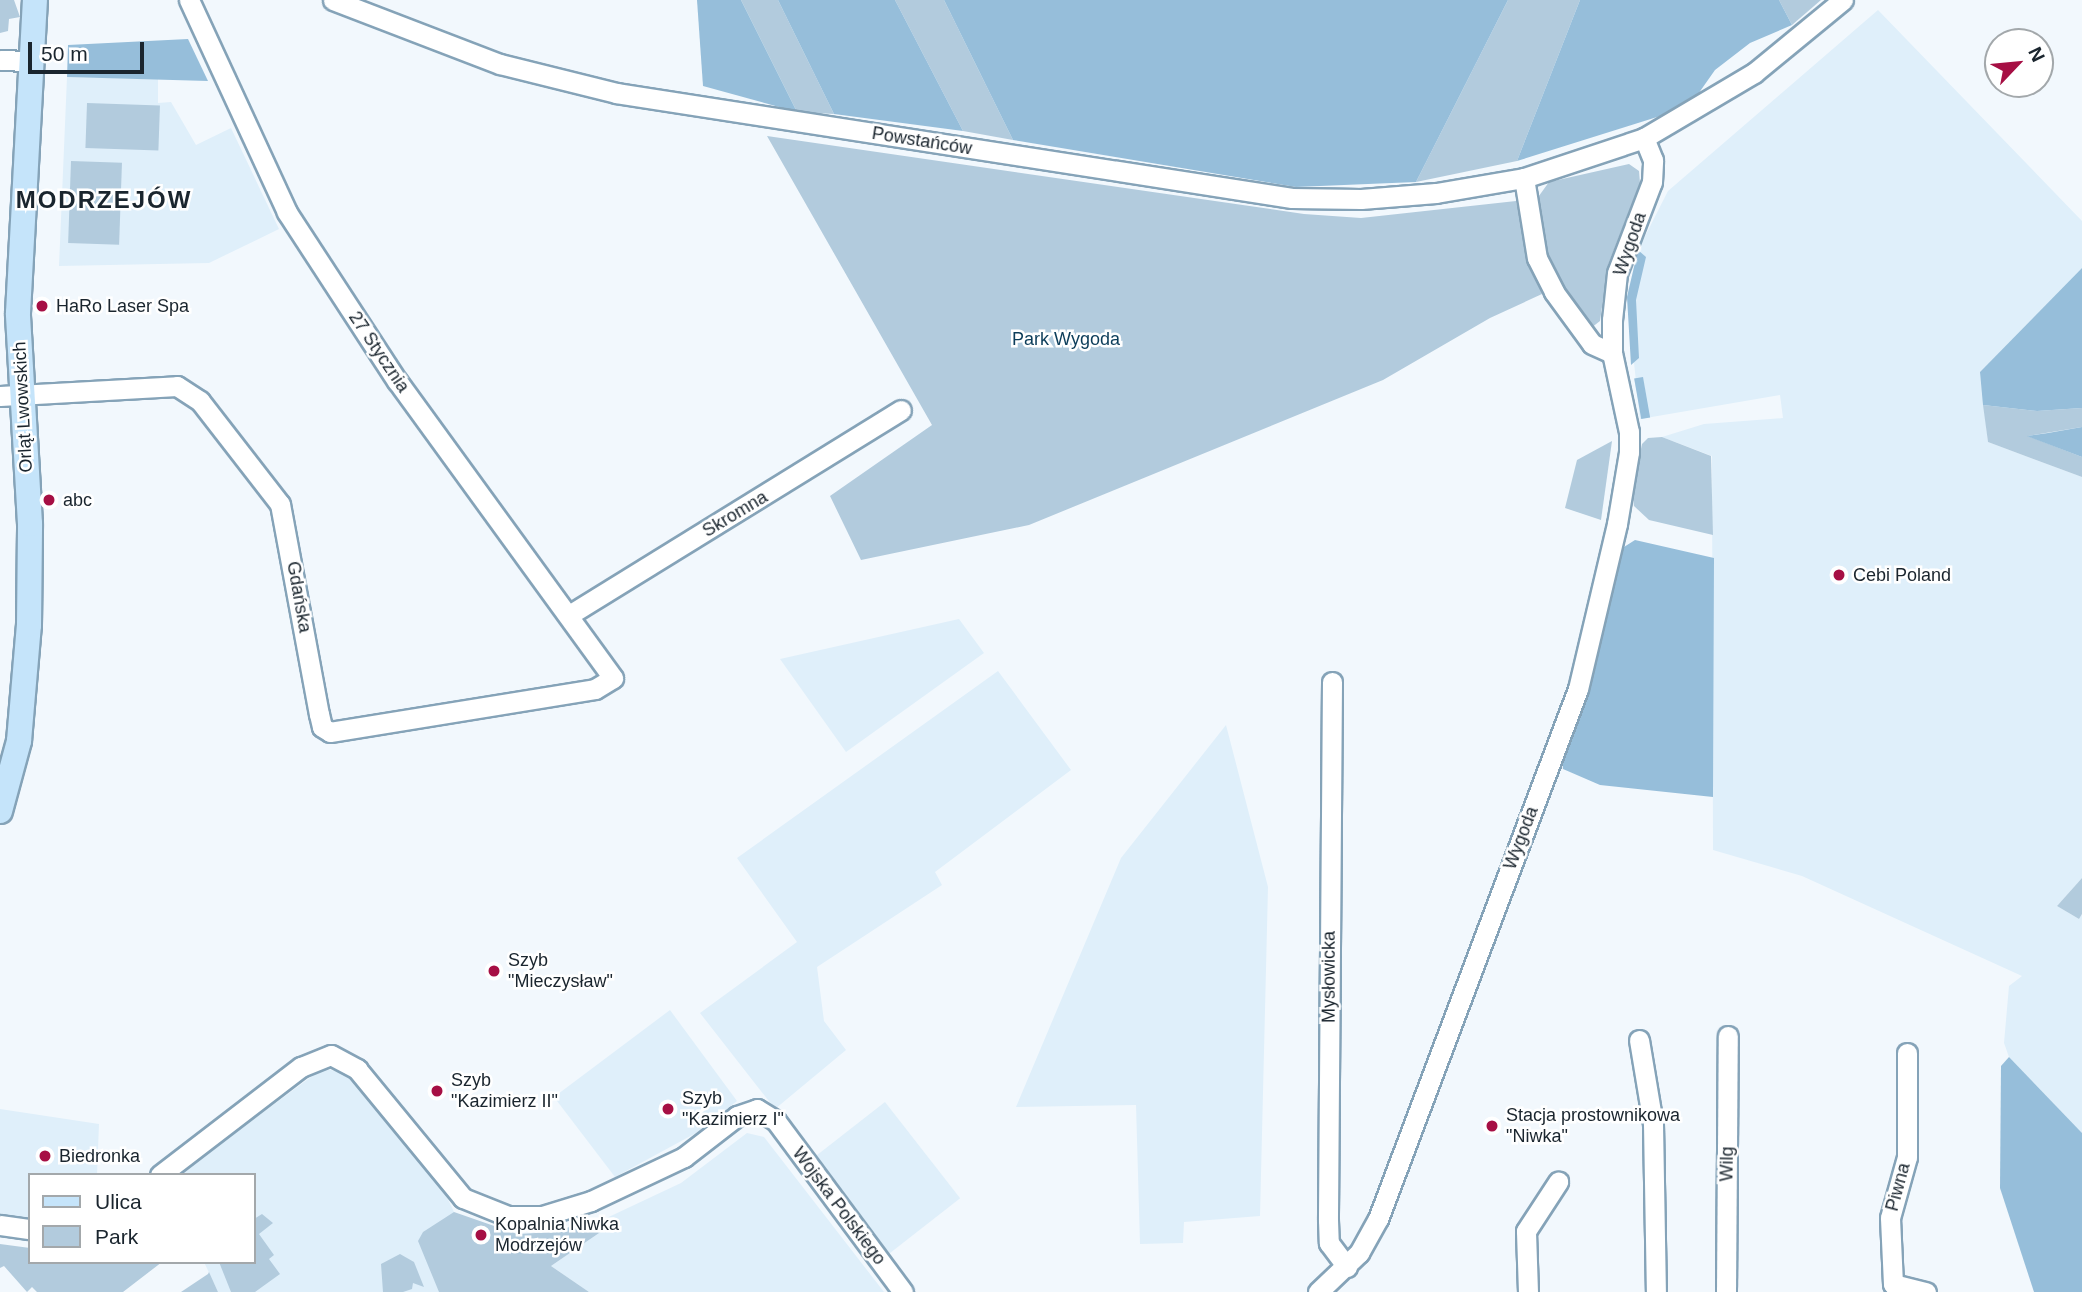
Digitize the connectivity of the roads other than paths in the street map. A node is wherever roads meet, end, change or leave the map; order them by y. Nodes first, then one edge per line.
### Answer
1 (35, 0) edge
2 (189, 0) edge
3 (334, 0) edge
4 (1843, 0) edge
5 (0, 60) edge
6 (32, 61) junction
7 (1644, 138) junction
8 (1524, 178) junction
9 (1612, 353) junction
10 (11, 395) edge
11 (901, 411) dead end
12 (569, 615) junction
13 (613, 678) joint
14 (1332, 682) dead end
15 (0, 811) edge
16 (1728, 1036) dead end
17 (1639, 1040) dead end
18 (1907, 1053) dead end
19 (163, 1173) edge
20 (1558, 1182) dead end
21 (0, 1225) edge
22 (28, 1229) edge
23 (1347, 1267) junction
24 (903, 1292) edge
25 (1318, 1292) edge
26 (1528, 1292) edge
27 (1656, 1292) edge
28 (1726, 1292) edge
29 (1926, 1292) edge

1 - 6 main road, Orląt Lwowskich
2 - 12 street, 27 Stycznia
3 - 8 street, Powstańców
4 - 7 street, Powstańców
5 - 6 street
6 - 10 main road, Orląt Lwowskich
7 - 8 street, Powstańców
7 - 9 street, Wygoda
8 - 9 street
9 - 23 street, Wygoda
10 - 13 street, Gdańska
10 - 15 main road, Orląt Lwowskich
11 - 12 street, Skromna
12 - 13 street, 27 Stycznia
14 - 23 street, Mysłowicka
16 - 28 street, Wilg
17 - 27 street
18 - 29 street, Piwna
19 - 24 street, Wojska Polskiego
20 - 26 street
21 - 22 street
23 - 25 street, Wygoda

